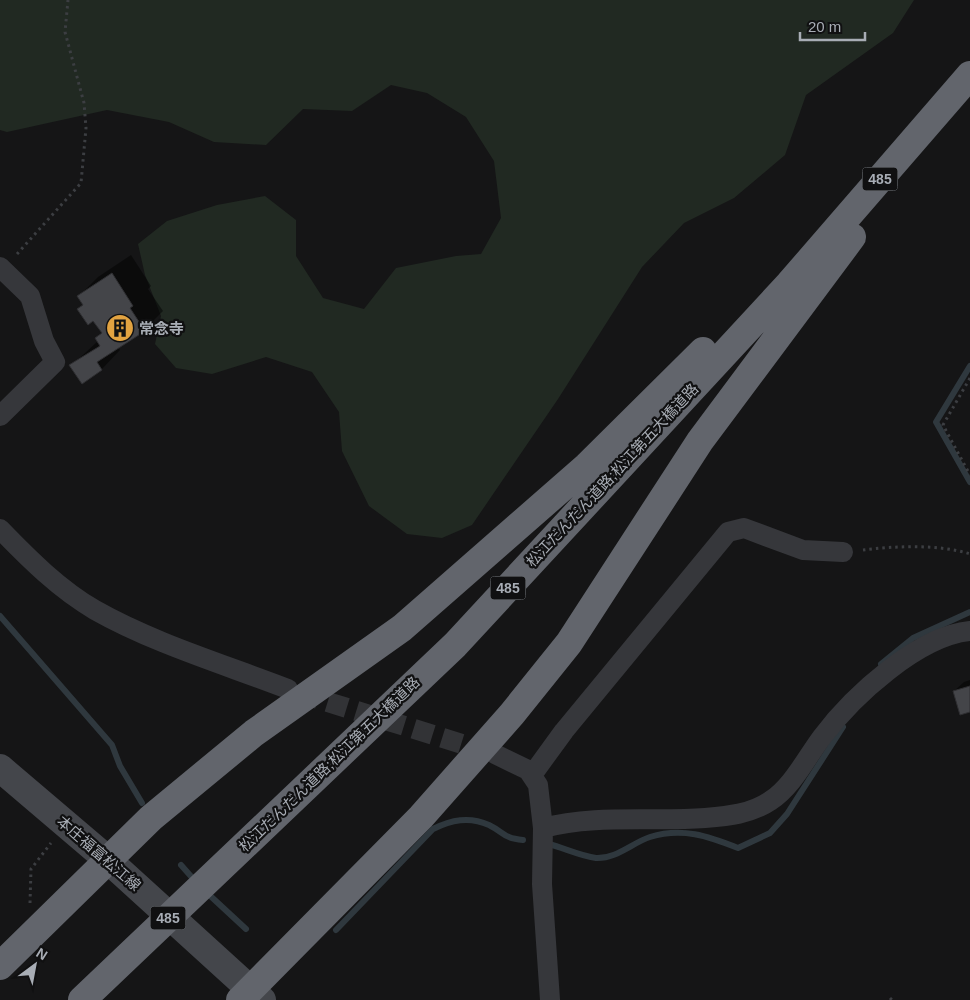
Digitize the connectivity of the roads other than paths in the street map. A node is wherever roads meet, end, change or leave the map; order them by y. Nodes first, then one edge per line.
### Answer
1 (970, 76) edge
2 (2, 268) edge
3 (789, 284) junction
4 (0, 416) edge
5 (0, 529) edge
6 (842, 552) road end
7 (970, 631) edge
8 (288, 689) tunnel mouth
9 (495, 754) tunnel mouth
10 (0, 768) edge
11 (532, 775) junction
12 (543, 828) junction
13 (108, 860) junction
14 (0, 966) edge
15 (251, 997) edge
16 (82, 1000) edge
17 (550, 1000) edge

1 - 3 highway, 松江だんだん道路;松江第五大橋道路 / 485
1 - 15 highway
2 - 4 street
3 - 13 highway
3 - 16 highway, 松江だんだん道路;松江第五大橋道路 / 485
5 - 8 street
6 - 11 street
7 - 12 street
9 - 11 street
10 - 13 main road, 本庄福富松江線
11 - 12 street
12 - 17 street
13 - 14 highway
13 - 15 main road, 本庄福富松江線

